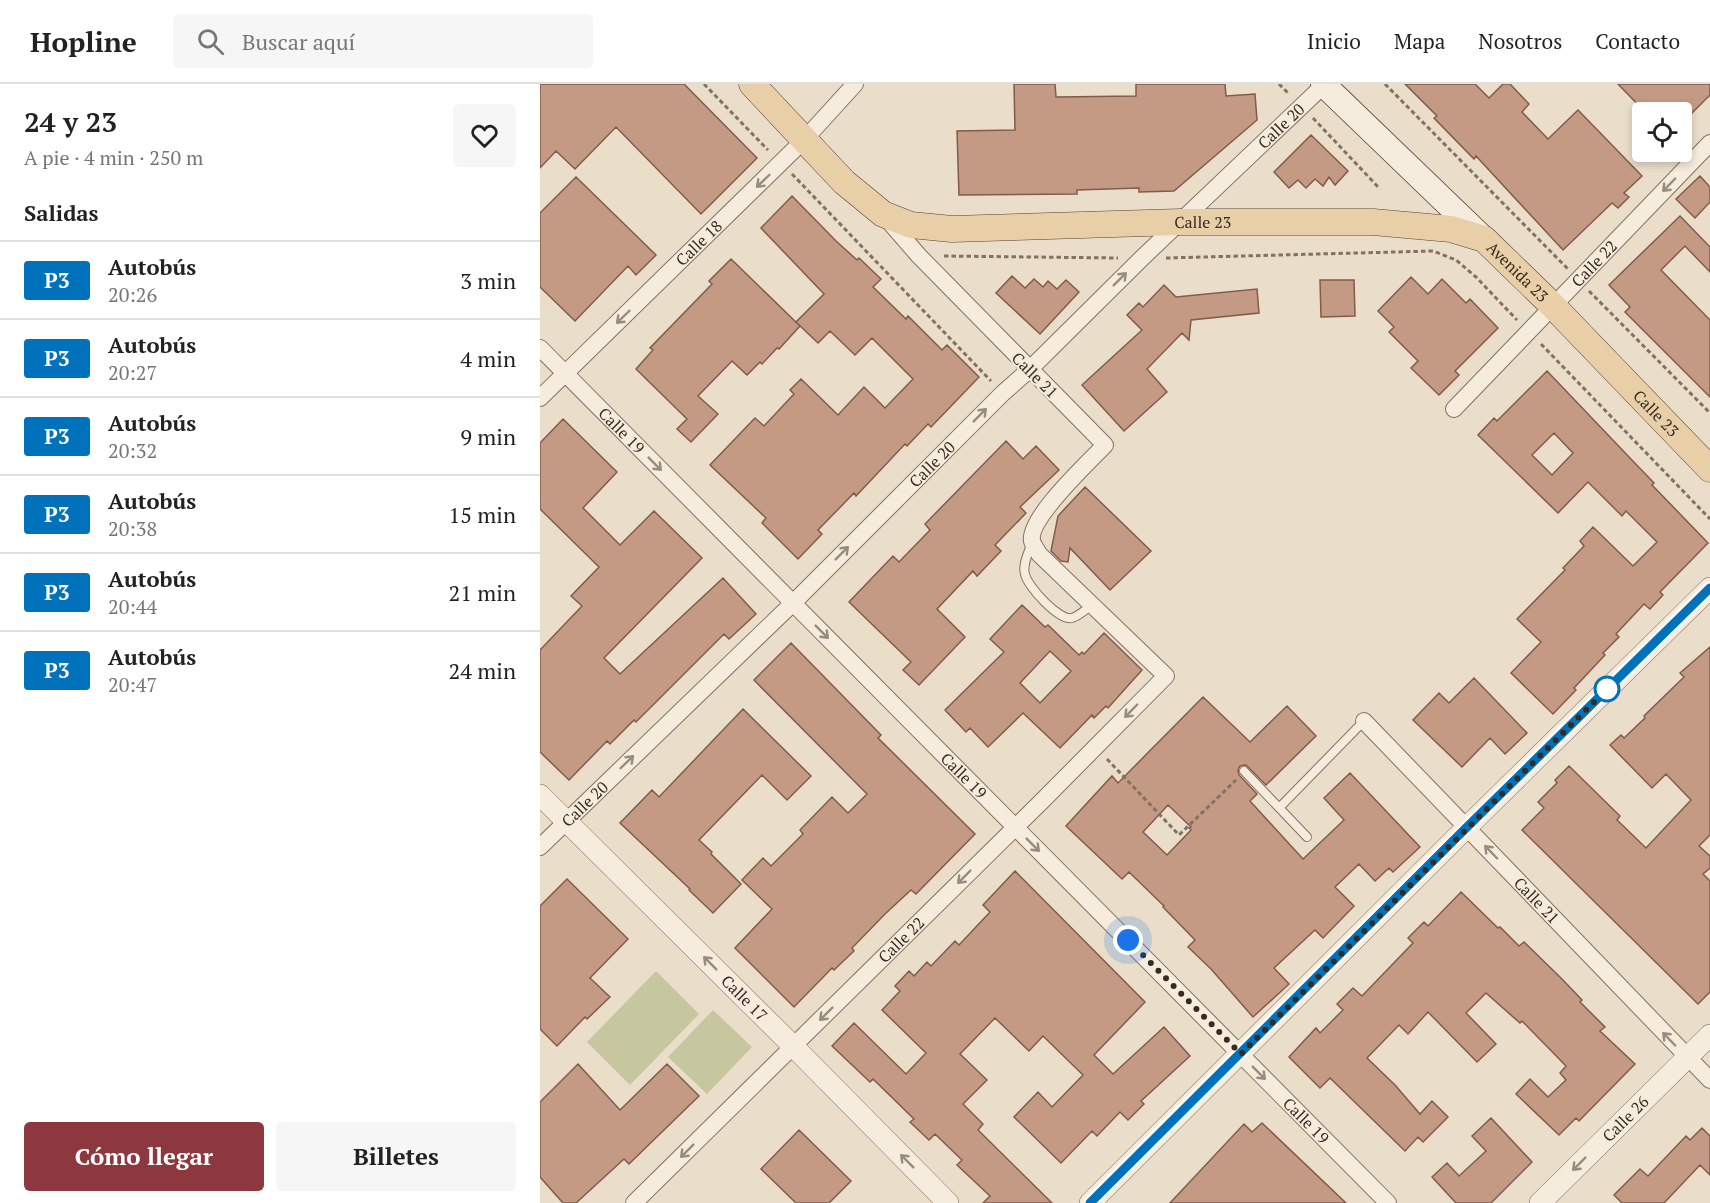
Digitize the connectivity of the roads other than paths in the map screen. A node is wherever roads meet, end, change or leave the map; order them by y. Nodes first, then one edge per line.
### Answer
1 (752, 84) edge
2 (855, 84) edge
3 (1324, 84) edge
4 (804, 140) junction
5 (1710, 143) edge
6 (883, 214) junction
7 (1180, 222) junction
8 (1484, 239) junction
9 (1552, 305) junction
10 (540, 348) edge
11 (1029, 370) junction
12 (565, 373) junction
13 (540, 398) edge
14 (1454, 409) dead end
15 (1710, 469) edge
16 (1032, 541) junction
17 (1710, 588) edge
18 (792, 603) junction
19 (1092, 606) junction
20 (1364, 721) joint
21 (1244, 771) road end
22 (540, 795) edge
23 (1279, 808) junction
24 (566, 821) junction
25 (1015, 827) junction
26 (1467, 827) junction
27 (1307, 837) dead end
28 (540, 847) edge
29 (1710, 1035) edge
30 (793, 1046) junction
31 (1241, 1054) junction
32 (1687, 1057) junction
33 (1710, 1080) edge
34 (634, 1203) edge
35 (948, 1203) edge
36 (1090, 1203) edge
37 (1388, 1203) edge
38 (1540, 1203) edge

1 - 4 main road, Calle 23
2 - 4 street, Calle 18
3 - 7 street, Calle 20
3 - 8 main road
4 - 6 main road, Calle 23
4 -> 12 street, Calle 18
5 -> 9 street, Calle 22
6 - 7 main road, Calle 23
6 - 11 street, Calle 21
7 - 8 main road, Calle 23
11 -> 7 street, Calle 20
8 - 9 main road, Avenida 23
9 - 14 street, Calle 22
9 - 15 main road, Calle 23
10 - 12 street, Calle 19
11 - 16 street, Calle 21
18 -> 11 street, Calle 20
12 - 13 street, Calle 18
12 -> 18 street, Calle 19
16 - 19 street
16 - 19 lane, Calle 21
17 - 26 street
24 -> 18 street, Calle 20
18 -> 25 street, Calle 19
19 -> 25 street, Calle 22
20 - 23 lane
20 - 26 street, Calle 21
21 - 23 lane
22 - 24 street, Calle 17
23 - 27 lane
24 - 28 street, Calle 20
30 -> 24 street, Calle 17
25 -> 30 street, Calle 22
25 -> 31 street, Calle 19
26 - 31 street
32 -> 26 street, Calle 21
29 - 32 street, Calle 26
30 -> 34 street, Calle 22
35 -> 30 street, Calle 17
31 - 36 street
31 -> 37 street, Calle 19
32 - 33 street, Calle 21
32 -> 38 street, Calle 26

